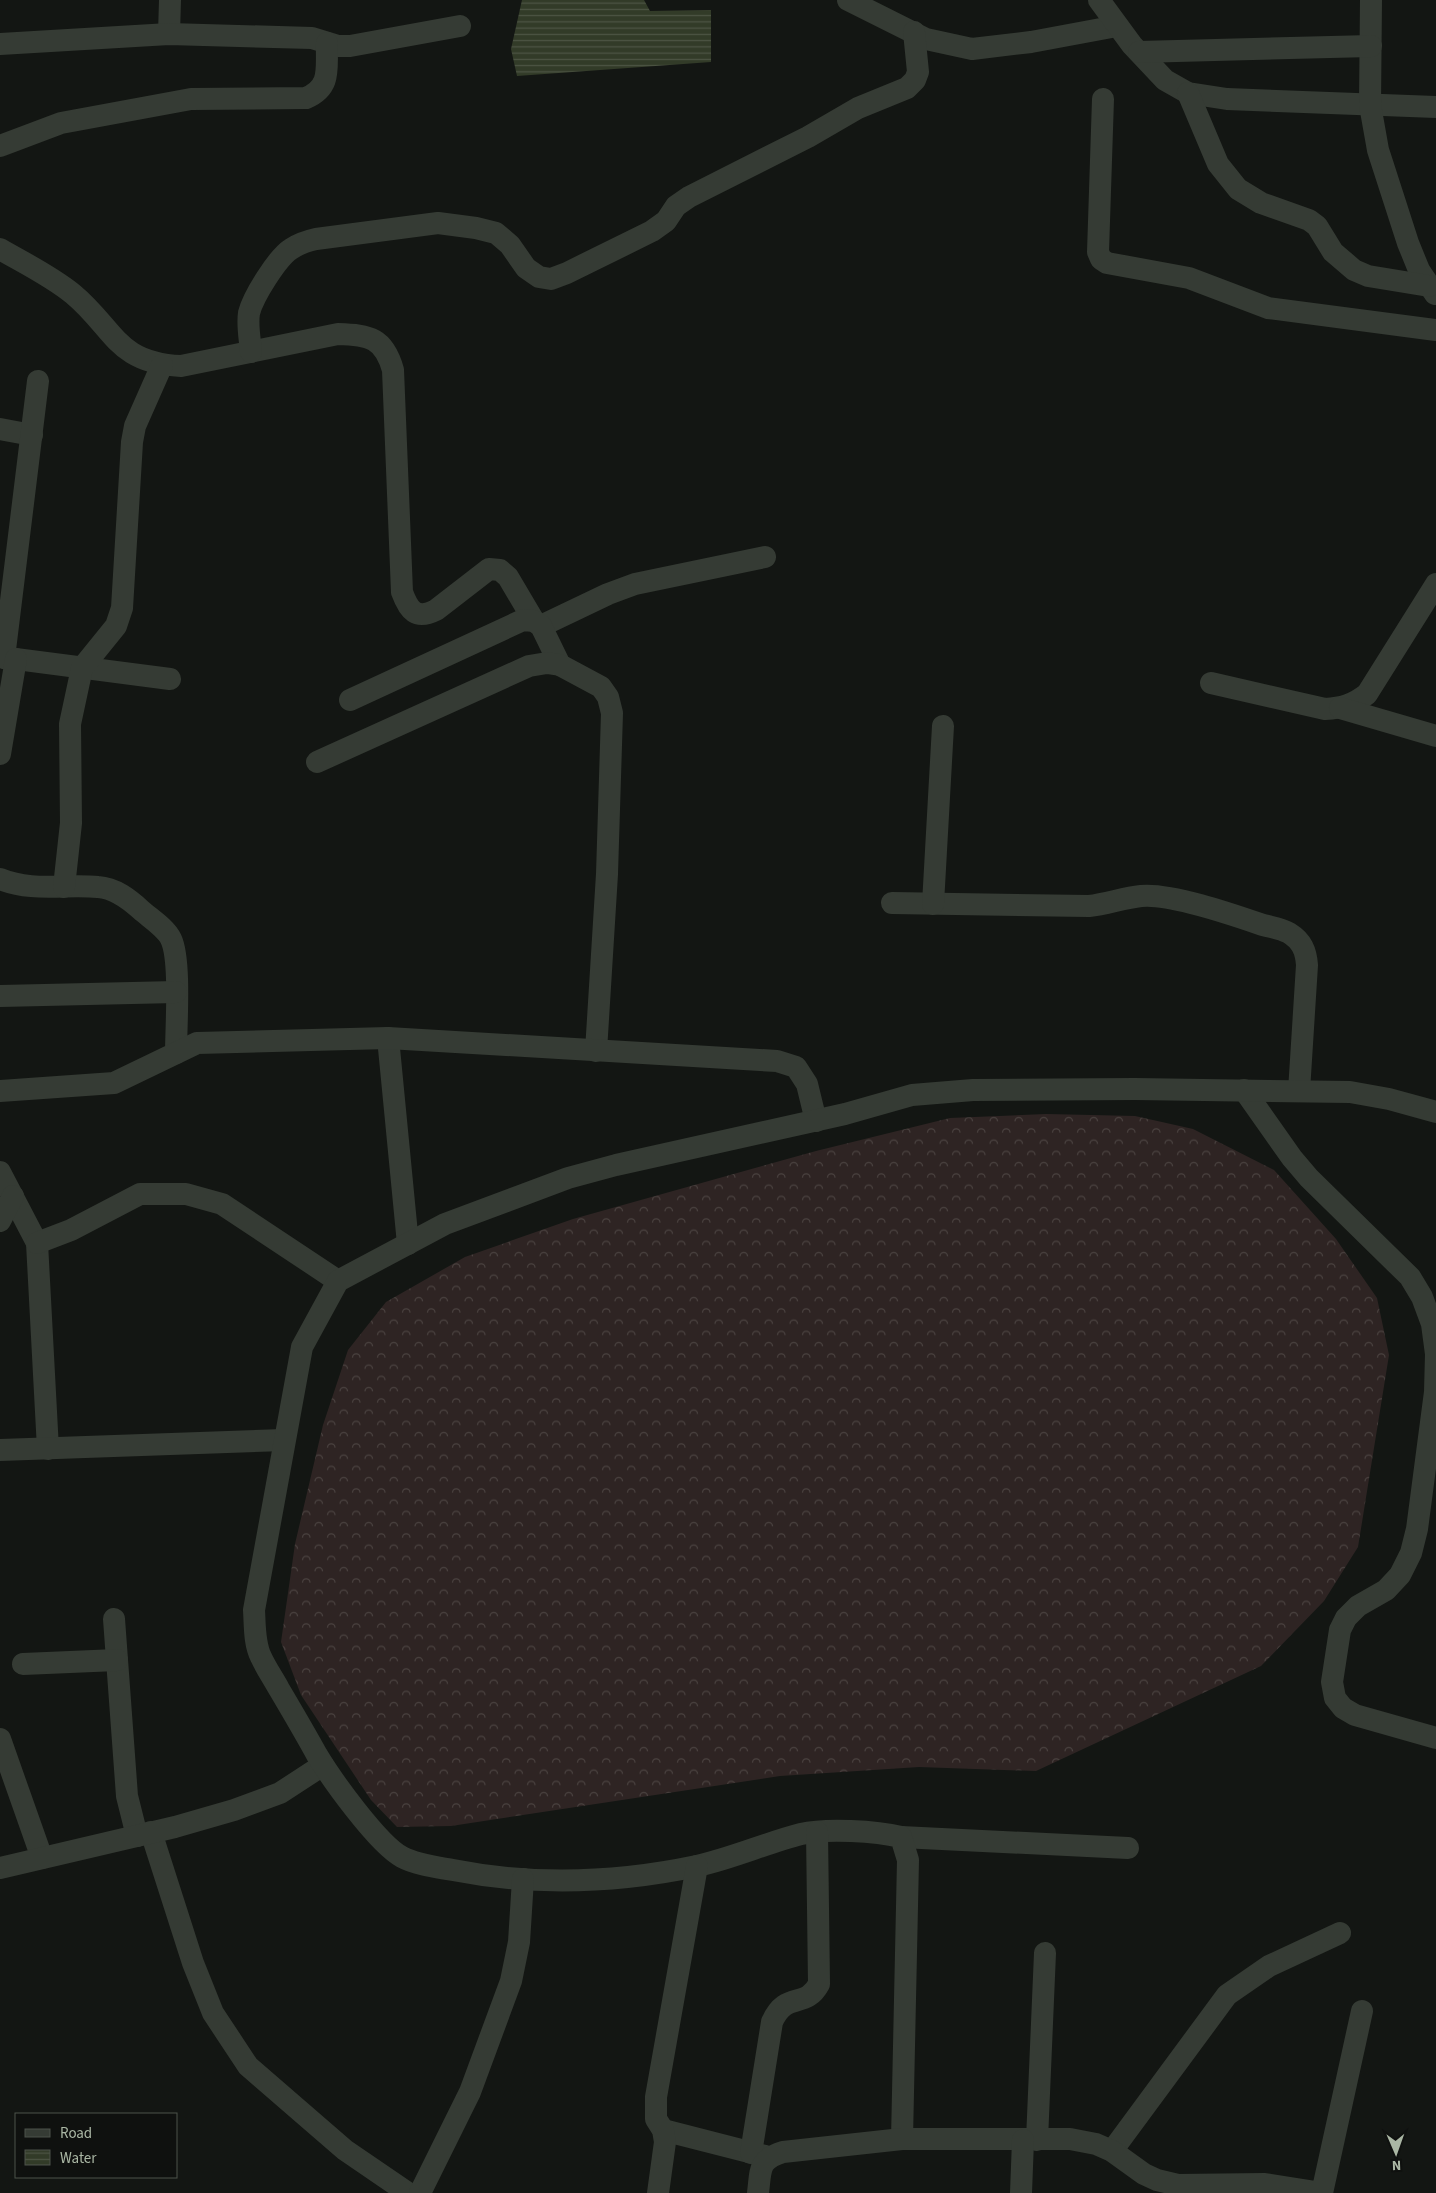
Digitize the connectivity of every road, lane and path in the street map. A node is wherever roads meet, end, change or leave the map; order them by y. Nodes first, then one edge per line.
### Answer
1 (170, 0) edge
2 (848, 0) edge
3 (1099, 0) edge
4 (1371, 0) edge
5 (460, 26) dead end
6 (1117, 26) junction
7 (914, 32) junction
8 (169, 34) junction
9 (327, 43) junction
10 (0, 44) edge
11 (1371, 46) junction
12 (1139, 52) junction
13 (1188, 93) junction
14 (1103, 99) dead end
15 (1370, 105) junction
16 (1436, 107) edge
17 (0, 146) edge
18 (0, 249) edge
19 (1432, 291) edge
20 (1436, 330) edge
21 (251, 352) junction
22 (162, 365) junction
23 (38, 380) dead end
24 (0, 429) edge
25 (32, 435) junction
26 (765, 558) dead end
27 (1436, 584) edge
28 (537, 623) junction
29 (7, 658) edge
30 (560, 665) junction
31 (82, 668) junction
32 (170, 679) dead end
33 (1211, 683) dead end
34 (350, 700) dead end
35 (1340, 708) junction
36 (943, 726) dead end
37 (1436, 736) edge
38 (0, 754) edge
39 (317, 762) dead end
40 (2, 882) edge
41 (64, 887) junction
42 (892, 903) dead end
43 (933, 904) junction
44 (176, 992) junction
45 (0, 996) edge
46 (388, 1038) junction
47 (596, 1051) junction
48 (176, 1053) junction
49 (1244, 1090) junction
50 (1298, 1091) junction
51 (0, 1092) edge
52 (1436, 1112) edge
53 (816, 1121) junction
54 (0, 1172) edge
55 (13, 1196) junction
56 (0, 1220) edge
57 (37, 1243) junction
58 (408, 1244) junction
59 (338, 1281) junction
60 (1434, 1334) edge
61 (284, 1440) junction
62 (48, 1449) junction
63 (0, 1450) edge
64 (114, 1620) dead end
65 (117, 1660) junction
66 (24, 1664) dead end
67 (1436, 1738) edge
68 (0, 1739) edge
69 (323, 1765) junction
70 (817, 1832) junction
71 (144, 1834) junction
72 (901, 1837) junction
73 (1128, 1848) dead end
74 (42, 1858) junction
75 (697, 1866) junction
76 (0, 1868) edge
77 (523, 1879) junction
78 (1340, 1933) dead end
79 (1045, 1953) dead end
80 (1362, 2011) dead end
81 (663, 2130) junction
82 (902, 2139) junction
83 (1030, 2140) junction
84 (1112, 2151) junction
85 (760, 2155) junction
86 (408, 2193) edge
87 (420, 2193) edge
88 (658, 2193) edge
89 (758, 2193) edge
90 (1021, 2193) edge

1 - 8 street
2 - 7 street
3 - 6 street
4 - 11 street
5 - 9 street
6 - 7 street
6 - 12 street
7 - 21 street
8 - 9 street
8 - 10 street
9 - 17 street
11 - 12 street
11 - 15 street
12 - 13 street
13 - 15 street
13 - 19 street
14 - 20 street
15 - 16 street
15 - 19 street
18 - 22 street
21 - 22 street
21 - 28 street
22 - 31 street
23 - 25 street
24 - 25 street
25 - 29 street
26 - 28 street
27 - 35 street
28 - 30 street
28 - 34 street
29 - 31 street
29 - 38 street
30 - 39 street
30 - 47 street
31 - 32 street
31 - 41 street
33 - 35 street
35 - 37 street
36 - 43 street
40 - 41 street
41 - 44 street
42 - 43 street
43 - 50 street
44 - 45 street
44 - 48 street
46 - 47 street
46 - 48 street
46 - 58 street
47 - 53 street
48 - 51 street
49 - 50 street
49 - 53 street
49 - 60 street
50 - 52 street
53 - 58 street
54 - 55 street
55 - 56 street
55 - 57 street
57 - 59 street
57 - 62 street
58 - 59 street
59 - 61 street
60 - 67 street
61 - 62 street
61 - 69 street
62 - 63 street
64 - 65 street
65 - 66 street
65 - 71 street
68 - 74 street
69 - 71 street
69 - 77 street
70 - 72 street
70 - 75 street
70 - 85 street
71 - 74 street
71 - 86 street
72 - 73 street
72 - 82 street
74 - 76 street
75 - 77 street
75 - 81 street
77 - 87 street
78 - 84 street
79 - 83 street
80 - 84 street
81 - 85 street
81 - 88 street
82 - 83 street
82 - 85 street
83 - 84 street
83 - 90 street
85 - 89 street

